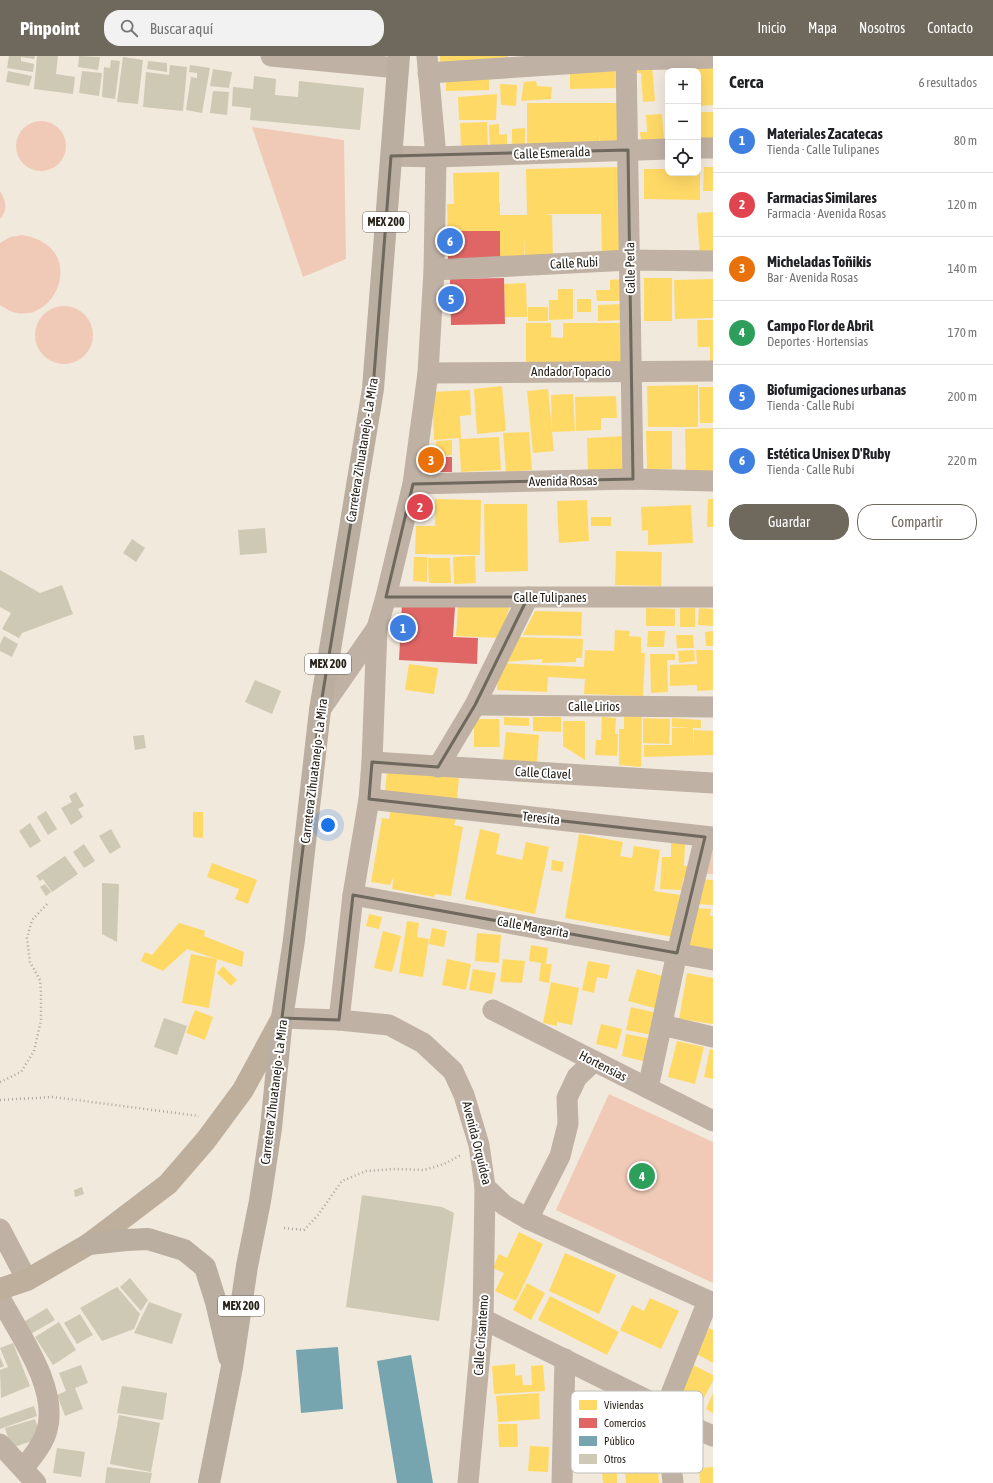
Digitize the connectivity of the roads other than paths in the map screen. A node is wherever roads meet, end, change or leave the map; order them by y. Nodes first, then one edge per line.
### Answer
1 (271, 56) edge
2 (626, 58) edge
3 (713, 58) edge
4 (399, 62) edge
5 (428, 64) edge
6 (701, 148) edge
7 (713, 148) edge
8 (665, 149) edge
9 (628, 150) junction
10 (391, 156) junction
11 (436, 157) junction
12 (630, 260) junction
13 (713, 261) edge
14 (434, 270) junction
15 (632, 371) junction
16 (713, 371) edge
17 (428, 372) junction
18 (633, 479) junction
19 (713, 481) edge
20 (413, 484) junction
21 (386, 597) junction
22 (528, 597) junction
23 (713, 597) edge
24 (377, 628) junction
25 (474, 705) junction
26 (713, 706) edge
27 (320, 710) junction
28 (372, 762) junction
29 (438, 767) junction
30 (713, 783) edge
31 (369, 799) junction
32 (709, 837) edge
33 (353, 895) junction
34 (677, 953) junction
35 (713, 960) edge
36 (493, 1010) dead end
37 (282, 1018) junction
38 (339, 1020) junction
39 (662, 1025) junction
40 (713, 1038) edge
41 (594, 1061) junction
42 (648, 1088) junction
43 (713, 1121) edge
44 (485, 1187) junction
45 (528, 1219) junction
46 (0, 1228) edge
47 (88, 1244) junction
48 (27, 1280) junction
49 (0, 1289) edge
50 (0, 1298) edge
51 (710, 1302) edge
52 (483, 1319) junction
53 (564, 1359) junction
54 (232, 1367) junction
55 (629, 1391) edge
56 (673, 1391) edge
57 (703, 1432) edge
58 (713, 1436) edge
59 (0, 1444) edge
60 (672, 1473) edge
61 (29, 1476) edge
62 (209, 1483) edge
63 (468, 1483) edge
64 (562, 1483) edge
65 (673, 1483) edge

1 - 4 street
2 - 3 street
2 - 5 street
2 - 9 street, Calle Perla
4 - 10 highway, Carretera Zihuatanejo - La Mira / MEX 200
5 - 11 street
6 - 7 street
8 - 9 street, Calle Esmeralda
9 - 11 street, Calle Esmeralda
9 - 12 street, Calle Perla
10 - 11 street, Calle Esmeralda
10 - 27 highway, Carretera Zihuatanejo - La Mira / MEX 200
11 - 14 street
12 - 13 street, Calle Rubí
12 - 14 street, Calle Rubí
12 - 15 street, Calle Perla
14 - 17 street
15 - 16 street, Andador Topacio
15 - 17 street, Andador Topacio
15 - 18 street, Calle Perla
17 - 20 street
18 - 19 street, Avenida Rosas
18 - 20 street, Avenida Rosas
20 - 21 street
21 - 22 street, Calle Tulipanes
21 - 24 street
22 - 23 street, Calle Tulipanes
22 - 25 street
24 - 27 street
24 - 28 street
25 - 26 street, Calle Lirios
25 - 29 street
27 - 37 highway, Carretera Zihuatanejo - La Mira / MEX 200
28 - 29 street, Calle Clavel
28 - 31 street
29 - 30 street, Calle Clavel
31 - 32 street, Teresita
31 - 33 street
32 - 34 street
33 - 34 street, Calle Margarita
33 - 38 street
34 - 35 street, Calle Margarita
34 - 39 street
36 - 41 street, Hortensias
37 - 38 street, Avenida Orquídea
37 - 47 main road
37 - 54 highway, Carretera Zihuatanejo - La Mira / MEX 200
38 - 44 street, Avenida Orquídea
39 - 40 street
39 - 42 street
41 - 42 street, Hortensias
41 - 45 street
42 - 43 street, Hortensias
44 - 45 street, Avenida Orquídea
44 - 52 street, Calle Crisantemo
45 - 51 street, Avenida Orquídea
46 - 48 street
47 - 48 main road
47 - 54 highway
48 - 49 main road
50 - 61 street
51 - 56 street
52 - 53 street
52 - 63 street, Calle Crisantemo
53 - 55 street
53 - 64 street
54 - 62 highway, Carretera Zihuatanejo - La Mira / MEX 200
57 - 58 street
59 - 61 street
60 - 65 street

